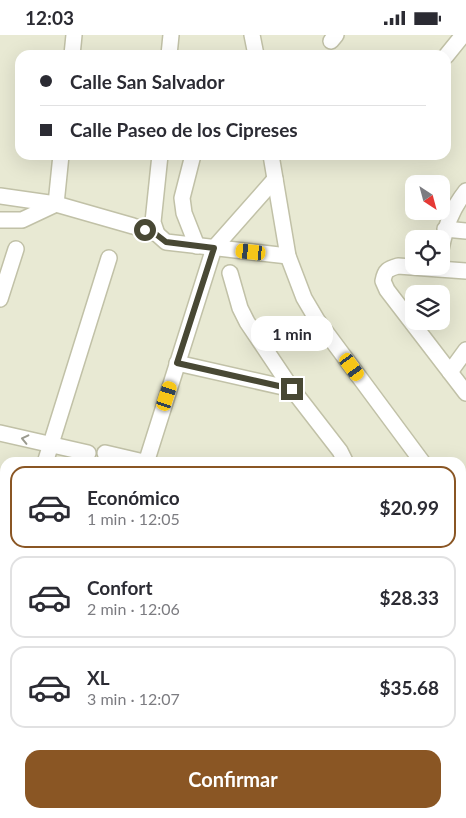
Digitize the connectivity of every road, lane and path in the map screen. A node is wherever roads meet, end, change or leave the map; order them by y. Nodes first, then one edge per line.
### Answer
1 (74, 35) edge
2 (171, 35) edge
3 (252, 35) edge
4 (463, 35) edge
5 (72, 50) edge
6 (170, 50) edge
7 (255, 50) edge
8 (451, 50) edge
9 (60, 160) edge
10 (159, 160) edge
11 (192, 160) edge
12 (272, 160) edge
13 (274, 179) junction
14 (466, 191) edge
15 (0, 196) edge
16 (56, 204) junction
17 (0, 220) edge
18 (445, 229) joint
19 (466, 231) edge
20 (157, 235) junction
21 (196, 246) junction
22 (214, 248) junction
23 (16, 249) dead end
24 (288, 256) junction
25 (109, 258) dead end
26 (405, 266) edge
27 (450, 269) edge
28 (466, 271) edge
29 (230, 273) dead end
30 (0, 299) edge
31 (466, 350) edge
32 (177, 363) junction
33 (450, 372) junction
34 (292, 389) junction
35 (466, 393) edge
36 (0, 433) edge
37 (51, 445) junction
38 (88, 453) dead end
39 (105, 453) dead end
40 (47, 457) edge
41 (124, 457) edge
42 (149, 457) edge
43 (343, 457) edge
44 (418, 457) edge

1 - 5 street
2 - 6 street
3 - 7 street
4 - 8 street
9 - 16 street
10 - 20 street
11 - 21 street
12 - 13 street
13 - 22 street
13 - 24 street
14 - 18 street
15 - 16 street
16 - 17 street
16 - 20 street
18 - 19 street
20 - 21 street
21 - 22 street
22 - 24 street
22 - 32 street
23 - 30 street
24 - 44 street
25 - 37 street
26 - 33 street
27 - 28 street
29 - 34 street
31 - 33 street
32 - 34 street
32 - 42 street
33 - 35 street
34 - 43 street
37 -> 36 street
37 - 38 street
37 - 40 street
39 - 41 street

